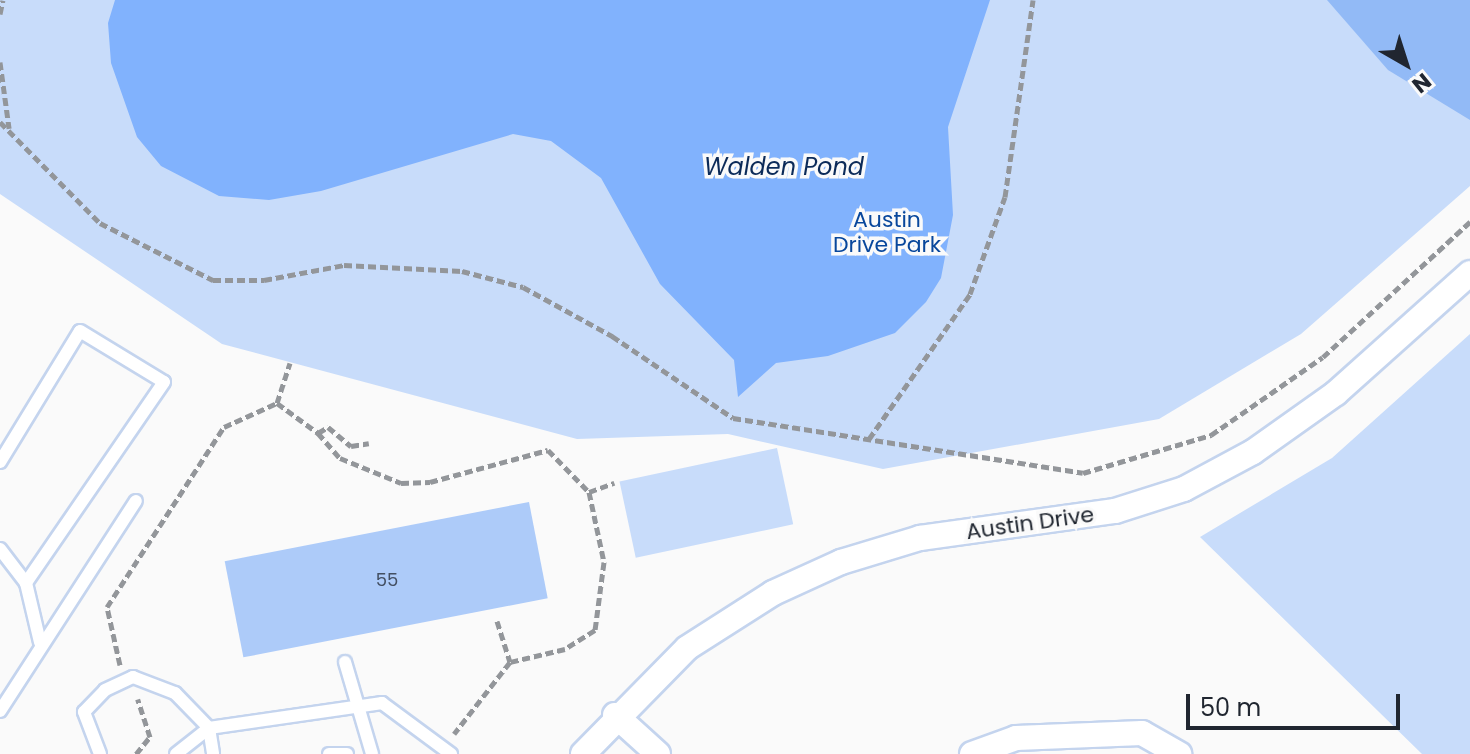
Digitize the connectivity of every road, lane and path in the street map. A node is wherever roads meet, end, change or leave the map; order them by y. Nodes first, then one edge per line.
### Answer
1 (3, 0) edge
2 (1033, 0) edge
3 (0, 14) edge
4 (0, 62) edge
5 (0, 122) edge
6 (9, 129) junction
7 (1470, 222) edge
8 (1470, 273) edge
9 (290, 363) dead end
10 (277, 403) junction
11 (318, 433) junction
12 (869, 439) junction
13 (369, 443) dead end
14 (0, 462) edge
15 (614, 483) dead end
16 (589, 492) junction
17 (136, 501) dead end
18 (0, 549) edge
19 (26, 583) junction
20 (497, 621) dead end
21 (40, 642) junction
22 (345, 662) dead end
23 (510, 662) junction
24 (141, 680) junction
25 (124, 681) junction
26 (360, 705) junction
27 (0, 711) edge
28 (615, 715) junction
29 (209, 728) junction
30 (448, 751) edge
31 (100, 754) edge
32 (136, 754) edge
33 (176, 754) edge
34 (213, 754) edge
35 (329, 754) edge
36 (347, 754) edge
37 (372, 754) edge
38 (583, 754) edge
39 (658, 754) edge
40 (972, 754) edge
41 (1179, 754) edge

1 - 3 path
2 - 12 path
4 - 6 path
5 - 6 path
6 - 12 path
7 - 12 path
8 - 28 street, Austin Drive
9 - 10 path
10 - 11 path
10 - 25 path
11 - 13 path
11 - 16 path
14 - 19 lane
15 - 16 path
16 - 23 path
17 - 21 lane
18 - 19 lane
19 - 21 lane
20 - 23 path
21 - 27 lane
22 - 26 lane
23 - 30 path
24 - 25 lane
24 - 29 lane
24 - 32 path
25 - 31 lane
26 - 29 lane
26 - 30 lane
26 - 37 lane
28 - 38 street, Austin Drive
28 - 39 street
29 - 33 lane
29 - 34 lane
35 - 36 lane
40 - 41 street

